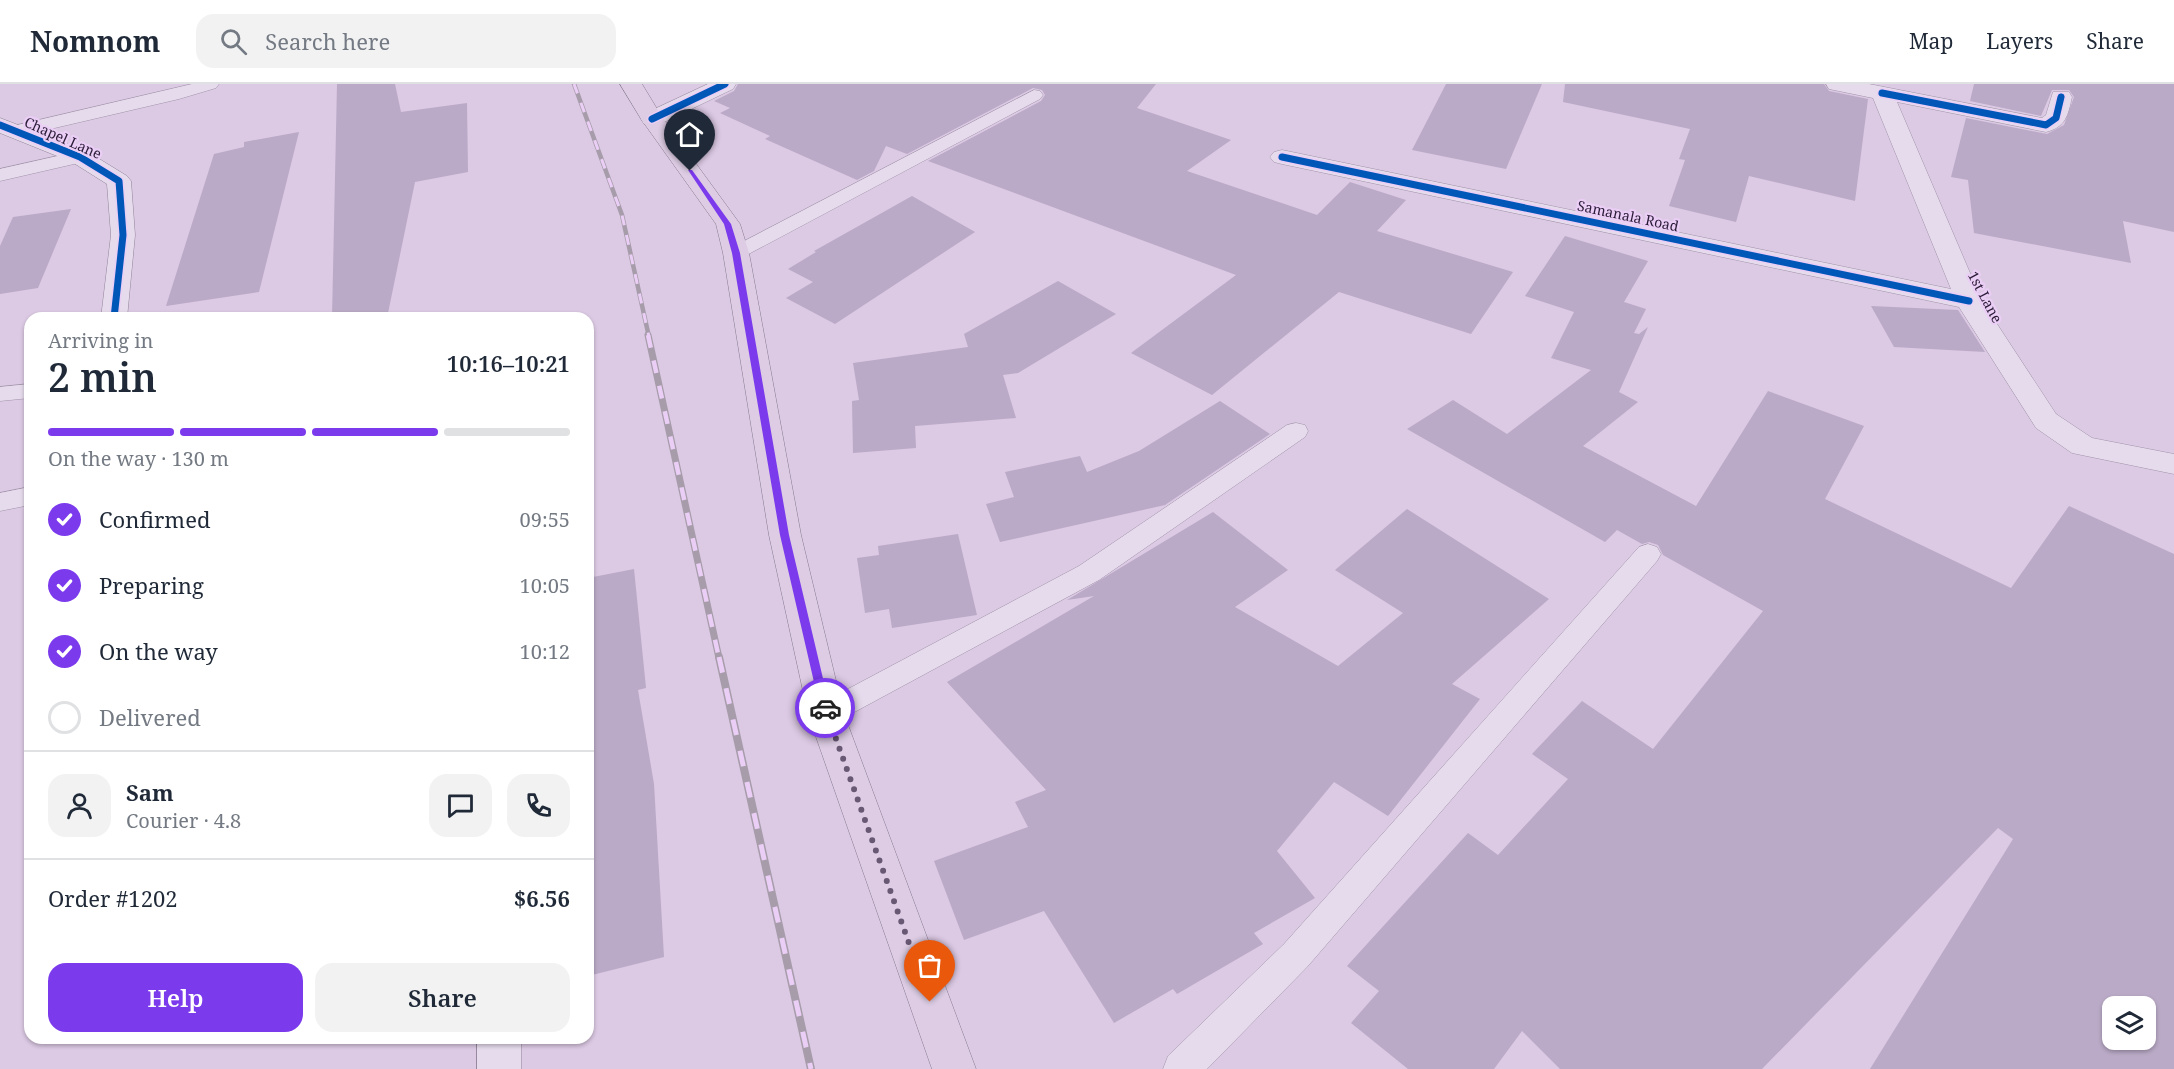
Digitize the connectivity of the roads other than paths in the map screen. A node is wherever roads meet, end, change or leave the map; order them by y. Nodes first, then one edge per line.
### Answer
1 (210, 84) edge
2 (631, 84) edge
3 (725, 84) edge
4 (1837, 84) edge
5 (1882, 93) junction
6 (1034, 95) dead end
7 (2061, 97) dead end
8 (652, 119) junction
9 (8, 128) edge
10 (80, 157) junction
11 (1282, 157) dead end
12 (0, 175) edge
13 (736, 253) junction
14 (1969, 301) junction
15 (115, 312) edge
16 (24, 392) edge
17 (0, 394) edge
18 (1296, 431) dead end
19 (2174, 464) edge
20 (24, 497) edge
21 (0, 502) edge
22 (1648, 554) dead end
23 (826, 714) junction
24 (500, 1044) edge
25 (499, 1069) edge
26 (954, 1069) edge
27 (1181, 1069) edge

1 - 9 lane
2 - 8 main road
3 - 8 street
4 - 5 street
5 - 7 street
5 - 14 street, 1st Lane
6 - 13 lane
8 - 13 main road
9 - 10 street, Chapel Lane
10 - 12 lane
10 - 15 street, Chapel Lane
11 - 14 street, Samanala Road
13 - 23 main road
14 - 19 street, 1st Lane
16 - 17 lane
18 - 23 lane
20 - 21 lane
22 - 27 lane
23 - 26 main road
24 - 25 street

